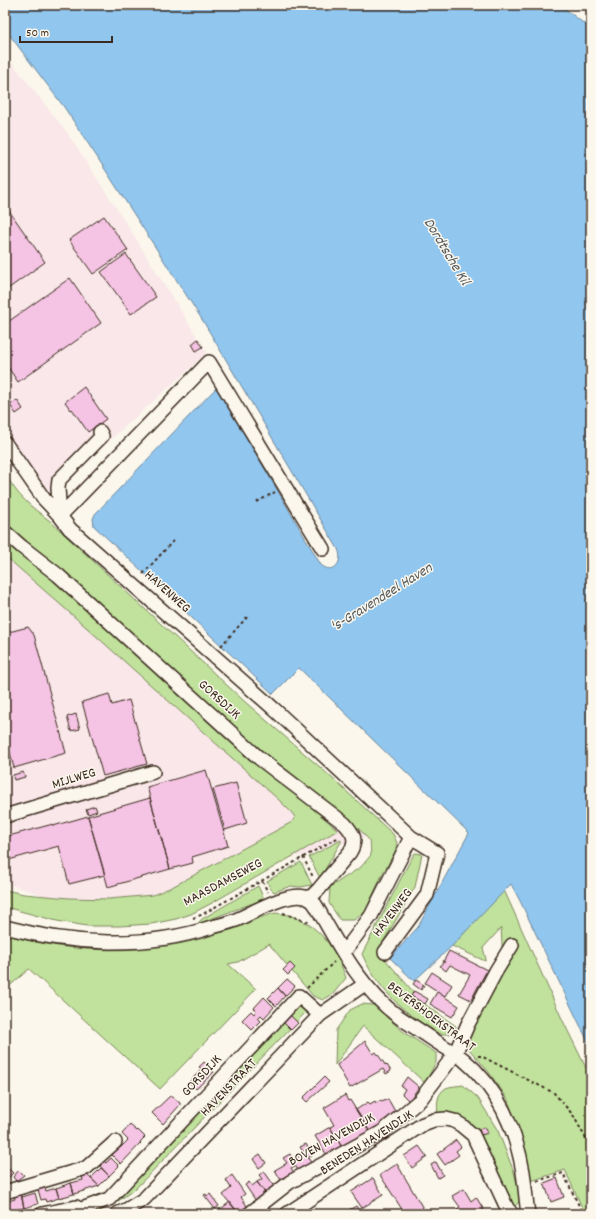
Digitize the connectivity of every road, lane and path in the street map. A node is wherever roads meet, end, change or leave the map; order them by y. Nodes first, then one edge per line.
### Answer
1 (100, 432) dead end
2 (5, 443) edge
3 (277, 491) dead end
4 (257, 502) dead end
5 (60, 516) junction
6 (5, 532) edge
7 (173, 541) dead end
8 (323, 549) dead end
9 (143, 574) dead end
10 (248, 616) dead end
11 (221, 646) dead end
12 (153, 772) dead end
13 (5, 816) edge
14 (351, 830) junction
15 (411, 837) junction
16 (303, 857) junction
17 (319, 889) junction
18 (309, 899) junction
19 (274, 903) junction
20 (190, 919) dead end
21 (5, 927) edge
22 (329, 928) junction
23 (512, 945) dead end
24 (344, 952) junction
25 (385, 952) dead end
26 (365, 984) junction
27 (299, 996) junction
28 (320, 1015) junction
29 (459, 1056) junction
30 (115, 1142) dead end
31 (591, 1148) edge
32 (524, 1185) junction
33 (5, 1192) edge
34 (109, 1199) junction
35 (42, 1214) edge
36 (68, 1214) edge
37 (117, 1214) edge
38 (249, 1214) edge
39 (287, 1214) edge
40 (512, 1214) edge
41 (528, 1214) edge
42 (583, 1214) edge

1 - 5 street
2 - 5 street, HAVENWEG
3 - 4 path
5 - 8 street
5 - 15 street, HAVENWEG
6 - 14 street, GORSDIJK
7 - 9 path
10 - 11 path
12 - 13 street, MIJLWEG
14 - 16 path, MAASDAMSEWEG
14 - 17 street
15 - 24 street, HAVENWEG
15 - 25 street, HAVENWEG
16 - 17 path
16 - 20 path, MAASDAMSEWEG
17 - 18 street
18 - 19 street
18 - 22 street, BEVERSHOEKSTRAAT
19 - 21 street
19 - 22 path
22 - 24 street, BEVERSHOEKSTRAAT
23 - 29 street, BOVEN HAVENDIJK
24 - 26 street, BEVERSHOEKSTRAAT
24 - 27 path
26 - 28 street, HAVENSTRAAT
26 - 29 street, BEVERSHOEKSTRAAT
27 - 28 street
27 - 34 street, GORSDIJK
28 - 37 street, HAVENSTRAAT
29 - 31 path
29 - 32 street, BEVERSHOEKSTRAAT
29 - 38 street, BOVEN HAVENDIJK
30 - 33 street
32 - 41 street, BEVERSHOEKSTRAAT
32 - 42 path
34 - 35 street
34 - 36 street, GORSDIJK
39 - 40 street, BENEDEN HAVENDIJK

